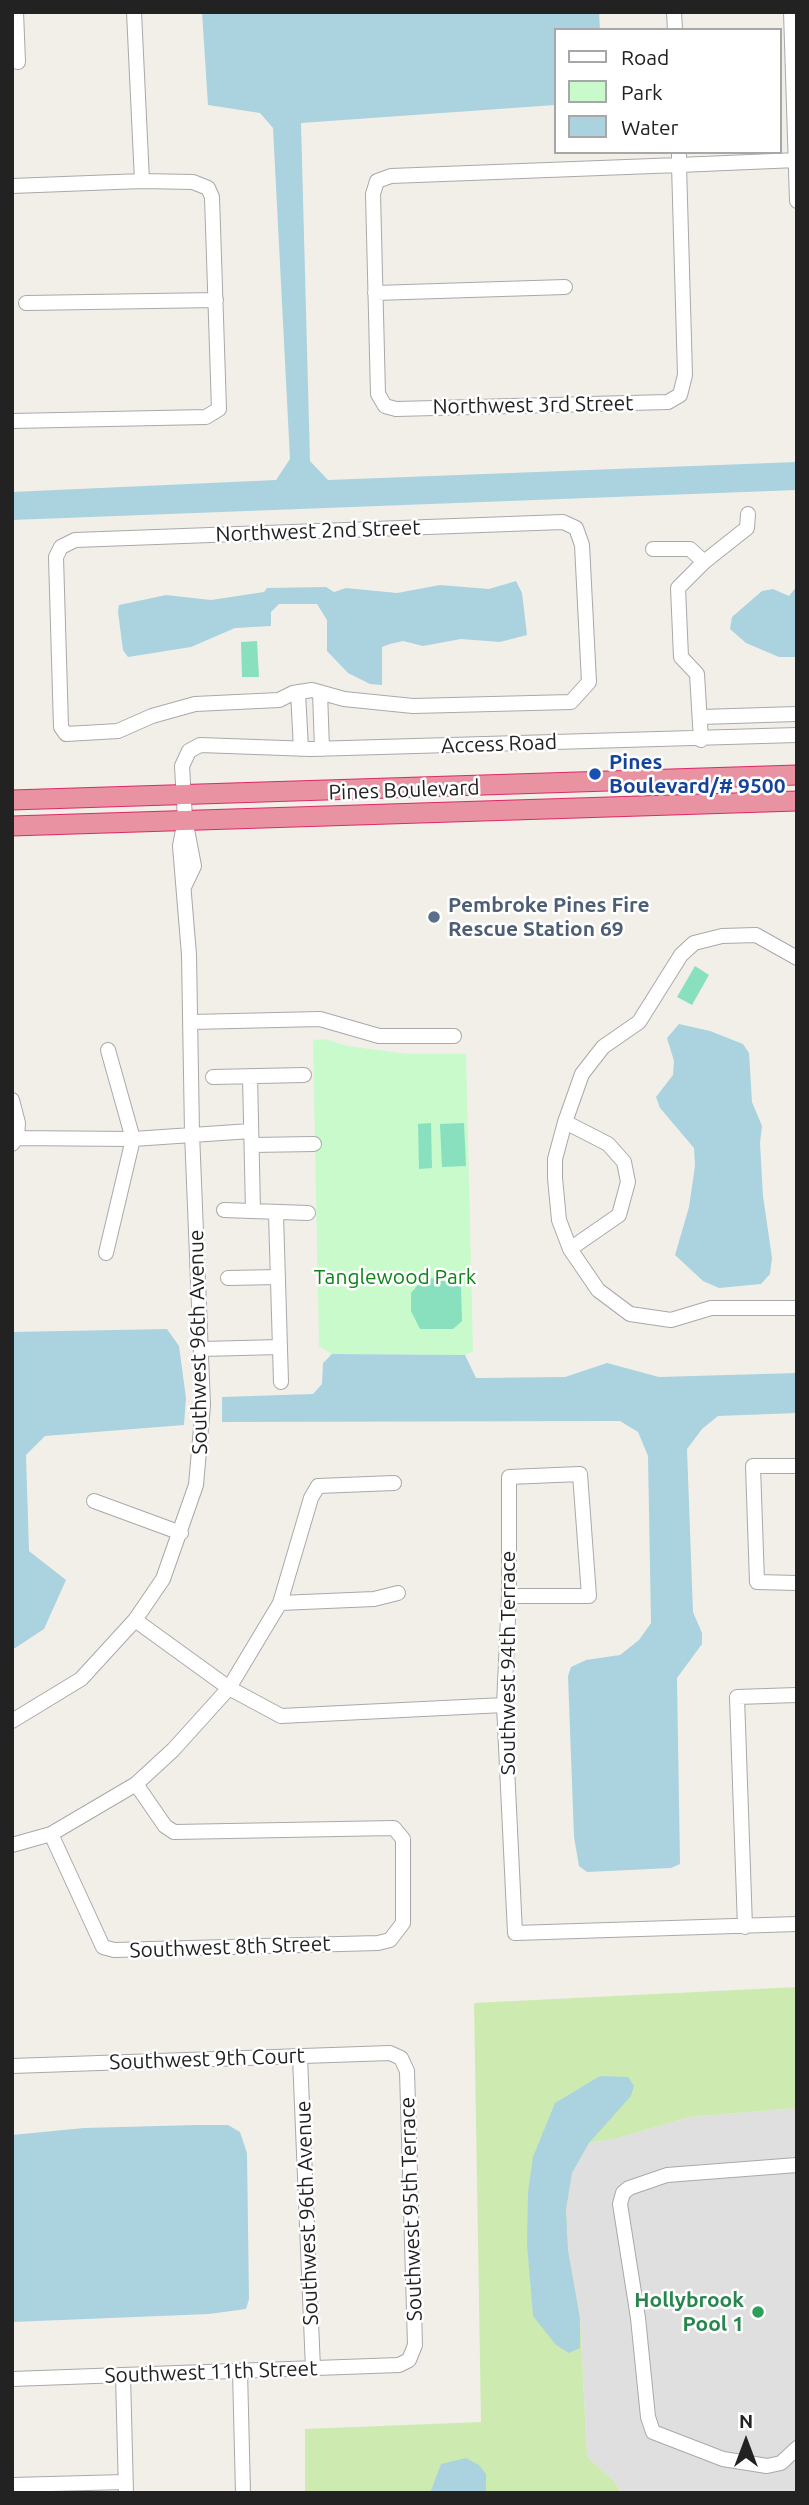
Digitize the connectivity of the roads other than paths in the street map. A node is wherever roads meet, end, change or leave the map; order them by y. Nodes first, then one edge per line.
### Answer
1 (16, 12) edge
2 (134, 12) edge
3 (791, 12) edge
4 (18, 62) dead end
5 (679, 158) edge
6 (796, 160) edge
7 (142, 181) junction
8 (12, 186) edge
9 (797, 201) edge
10 (565, 288) dead end
11 (375, 293) junction
12 (216, 300) junction
13 (26, 303) dead end
14 (12, 421) edge
15 (748, 514) dead end
16 (653, 549) dead end
17 (704, 562) junction
18 (298, 692) junction
19 (320, 692) junction
20 (797, 714) edge
21 (701, 717) junction
22 (797, 736) edge
23 (701, 740) junction
24 (200, 745) joint
25 (301, 749) junction
26 (322, 749) junction
27 (797, 775) edge
28 (450, 786) junction
29 (184, 794) junction
30 (48, 799) junction
31 (12, 800) edge
32 (797, 801) edge
33 (12, 809) edge
34 (451, 811) junction
35 (185, 819) junction
36 (12, 826) edge
37 (797, 958) edge
38 (191, 1022) junction
39 (454, 1036) dead end
40 (108, 1050) dead end
41 (304, 1075) dead end
42 (250, 1076) junction
43 (214, 1077) dead end
44 (12, 1100) edge
45 (565, 1122) junction
46 (192, 1133) junction
47 (252, 1138) junction
48 (133, 1139) junction
49 (14, 1140) edge
50 (314, 1144) dead end
51 (253, 1209) junction
52 (224, 1210) dead end
53 (308, 1213) dead end
54 (276, 1214) junction
55 (570, 1249) junction
56 (106, 1253) dead end
57 (278, 1277) junction
58 (228, 1278) dead end
59 (797, 1308) edge
60 (280, 1347) junction
61 (202, 1349) junction
62 (281, 1382) dead end
63 (797, 1466) edge
64 (394, 1483) dead end
65 (94, 1501) dead end
66 (181, 1533) junction
67 (797, 1583) edge
68 (398, 1593) dead end
69 (509, 1596) junction
70 (281, 1603) junction
71 (135, 1620) junction
72 (229, 1688) junction
73 (797, 1695) edge
74 (504, 1705) junction
75 (12, 1721) edge
76 (136, 1784) junction
77 (51, 1834) junction
78 (12, 1845) edge
79 (797, 1924) edge
80 (746, 1927) junction
81 (300, 2057) junction
82 (401, 2058) joint
83 (12, 2066) edge
84 (797, 2165) edge
85 (409, 2360) joint
86 (313, 2370) junction
87 (240, 2371) junction
88 (123, 2375) junction
89 (12, 2379) edge
90 (797, 2448) edge
91 (12, 2485) edge
92 (125, 2488) edge
93 (243, 2493) edge

1 - 4 street
2 - 7 street
3 - 6 street
5 - 6 street
5 - 11 street
5 - 11 street, Northwest 3rd Street
6 - 9 street
7 - 8 street
7 - 12 street
10 - 11 street
12 - 13 street
12 - 14 street
15 - 17 street
16 - 17 street
17 - 21 street
18 - 19 street
18 - 19 street, Northwest 2nd Street
18 - 25 street
19 - 26 street
20 - 21 street
21 - 23 street
22 - 23 street, Access Road
23 - 26 street, Access Road
24 - 25 street, Access Road
24 - 29 street, Southwest 96th Avenue
25 - 26 street, Access Road
27 - 28 highway, Pines Boulevard
28 - 29 highway, Pines Boulevard
28 - 34 street
29 - 30 highway, Pines Boulevard
29 - 35 street, Southwest 96th Avenue
30 - 31 highway, Pines Boulevard
30 - 33 highway
32 - 34 highway, Pines Boulevard
34 - 35 highway, Pines Boulevard
35 - 36 highway, Pines Boulevard
35 - 38 street, Southwest 96th Avenue
37 - 45 street
38 - 39 street
38 - 46 street, Southwest 96th Avenue
40 - 48 street
41 - 42 street
42 - 43 street
42 - 47 street
44 - 49 street
45 - 55 street
45 - 55 street
46 - 47 street
46 - 48 street
46 - 61 street, Southwest 96th Avenue
47 - 50 street
47 - 51 street
48 - 49 street
48 - 56 street
51 - 52 street
51 - 54 street
53 - 54 street
54 - 57 street
55 - 59 street
57 - 58 street
57 - 60 street
60 - 61 street
60 - 62 street
61 - 66 street, Southwest 96th Avenue
63 - 67 street
64 - 70 street
65 - 66 street
66 - 71 street, Southwest 96th Avenue
68 - 70 street
69 - 69 street, Southwest 94th Terrace
69 - 74 street, Southwest 94th Terrace
70 - 72 street
71 - 72 street
71 - 75 street, Southwest 96th Avenue
72 - 74 street
72 - 76 street
73 - 80 street
74 - 80 street, Southwest 94th Terrace
76 - 77 street
76 - 77 street, Southwest 8th Street
77 - 78 street
79 - 80 street
81 - 82 street, Southwest 9th Court
81 - 83 street, Southwest 9th Court
81 - 86 street, Southwest 96th Avenue
82 - 85 street, Southwest 95th Terrace
84 - 90 street
85 - 86 street, Southwest 11th Street
86 - 87 street, Southwest 11th Street
87 - 88 street, Southwest 11th Street
87 - 93 street
88 - 89 street, Southwest 11th Street
88 - 92 street
91 - 92 street

